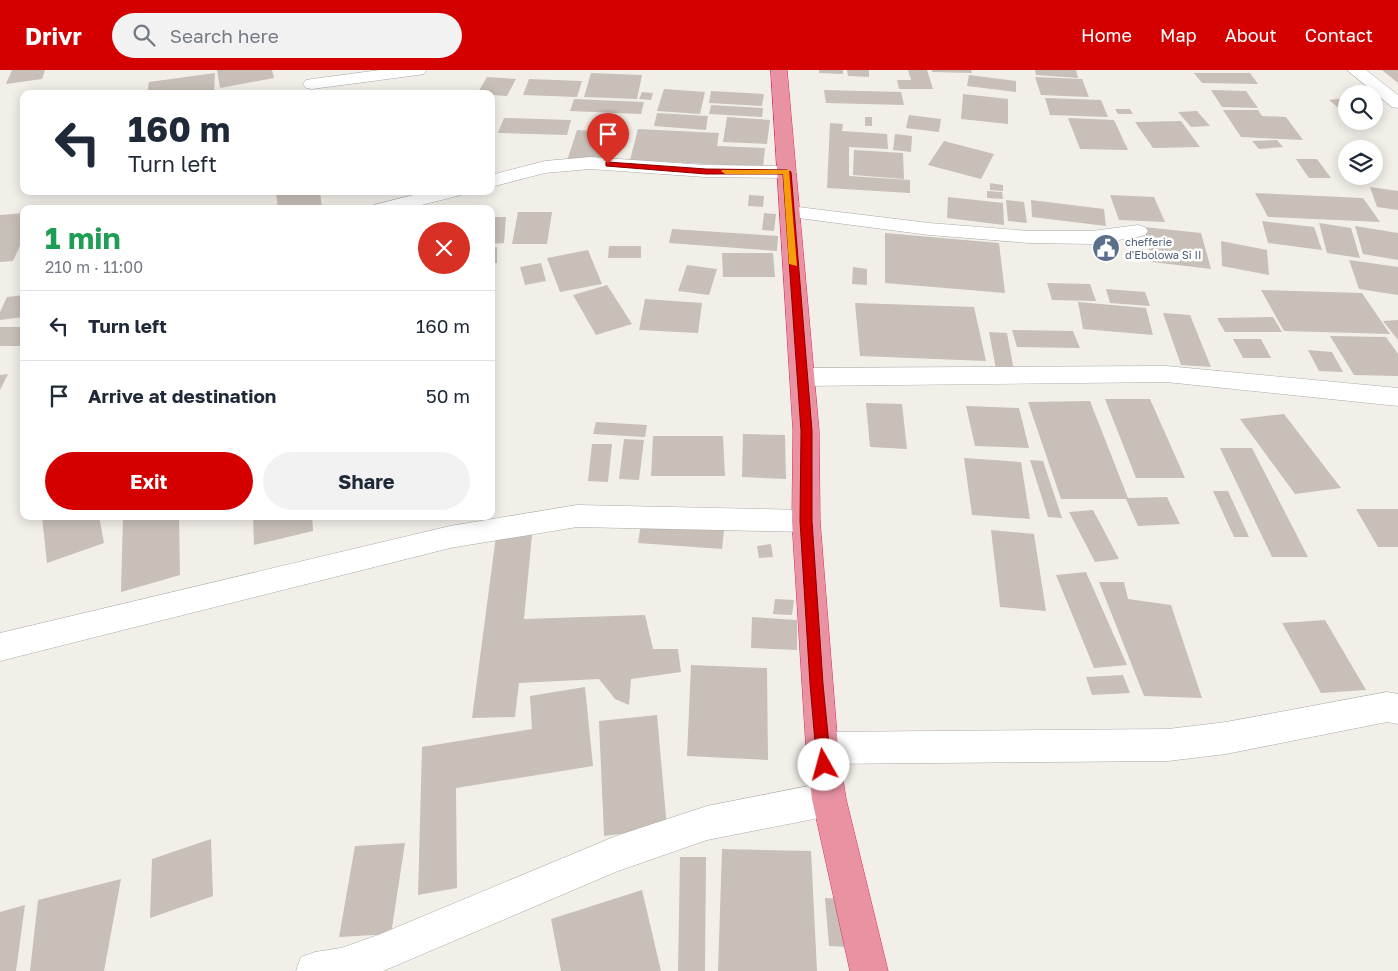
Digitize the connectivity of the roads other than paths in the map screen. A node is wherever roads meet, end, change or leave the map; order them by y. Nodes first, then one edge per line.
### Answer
1 (418, 70) edge
2 (779, 70) edge
3 (1355, 70) edge
4 (312, 84) dead end
5 (1398, 103) edge
6 (787, 172) junction
7 (495, 179) edge
8 (438, 195) edge
9 (397, 205) edge
10 (790, 212) junction
11 (1138, 231) dead end
12 (802, 376) junction
13 (1398, 397) edge
14 (806, 521) junction
15 (493, 522) edge
16 (0, 648) edge
17 (1394, 712) edge
18 (822, 748) junction
19 (829, 799) junction
20 (315, 971) edge
21 (869, 971) edge

1 - 4 street
2 - 6 highway
3 - 5 street
6 - 7 street
6 - 10 highway
8 - 9 street
10 - 11 street
10 - 12 highway
12 - 13 street
12 - 14 highway
14 - 15 street
14 - 18 highway
15 - 16 street
17 - 18 street
18 - 19 highway
19 - 20 street
19 - 21 highway

